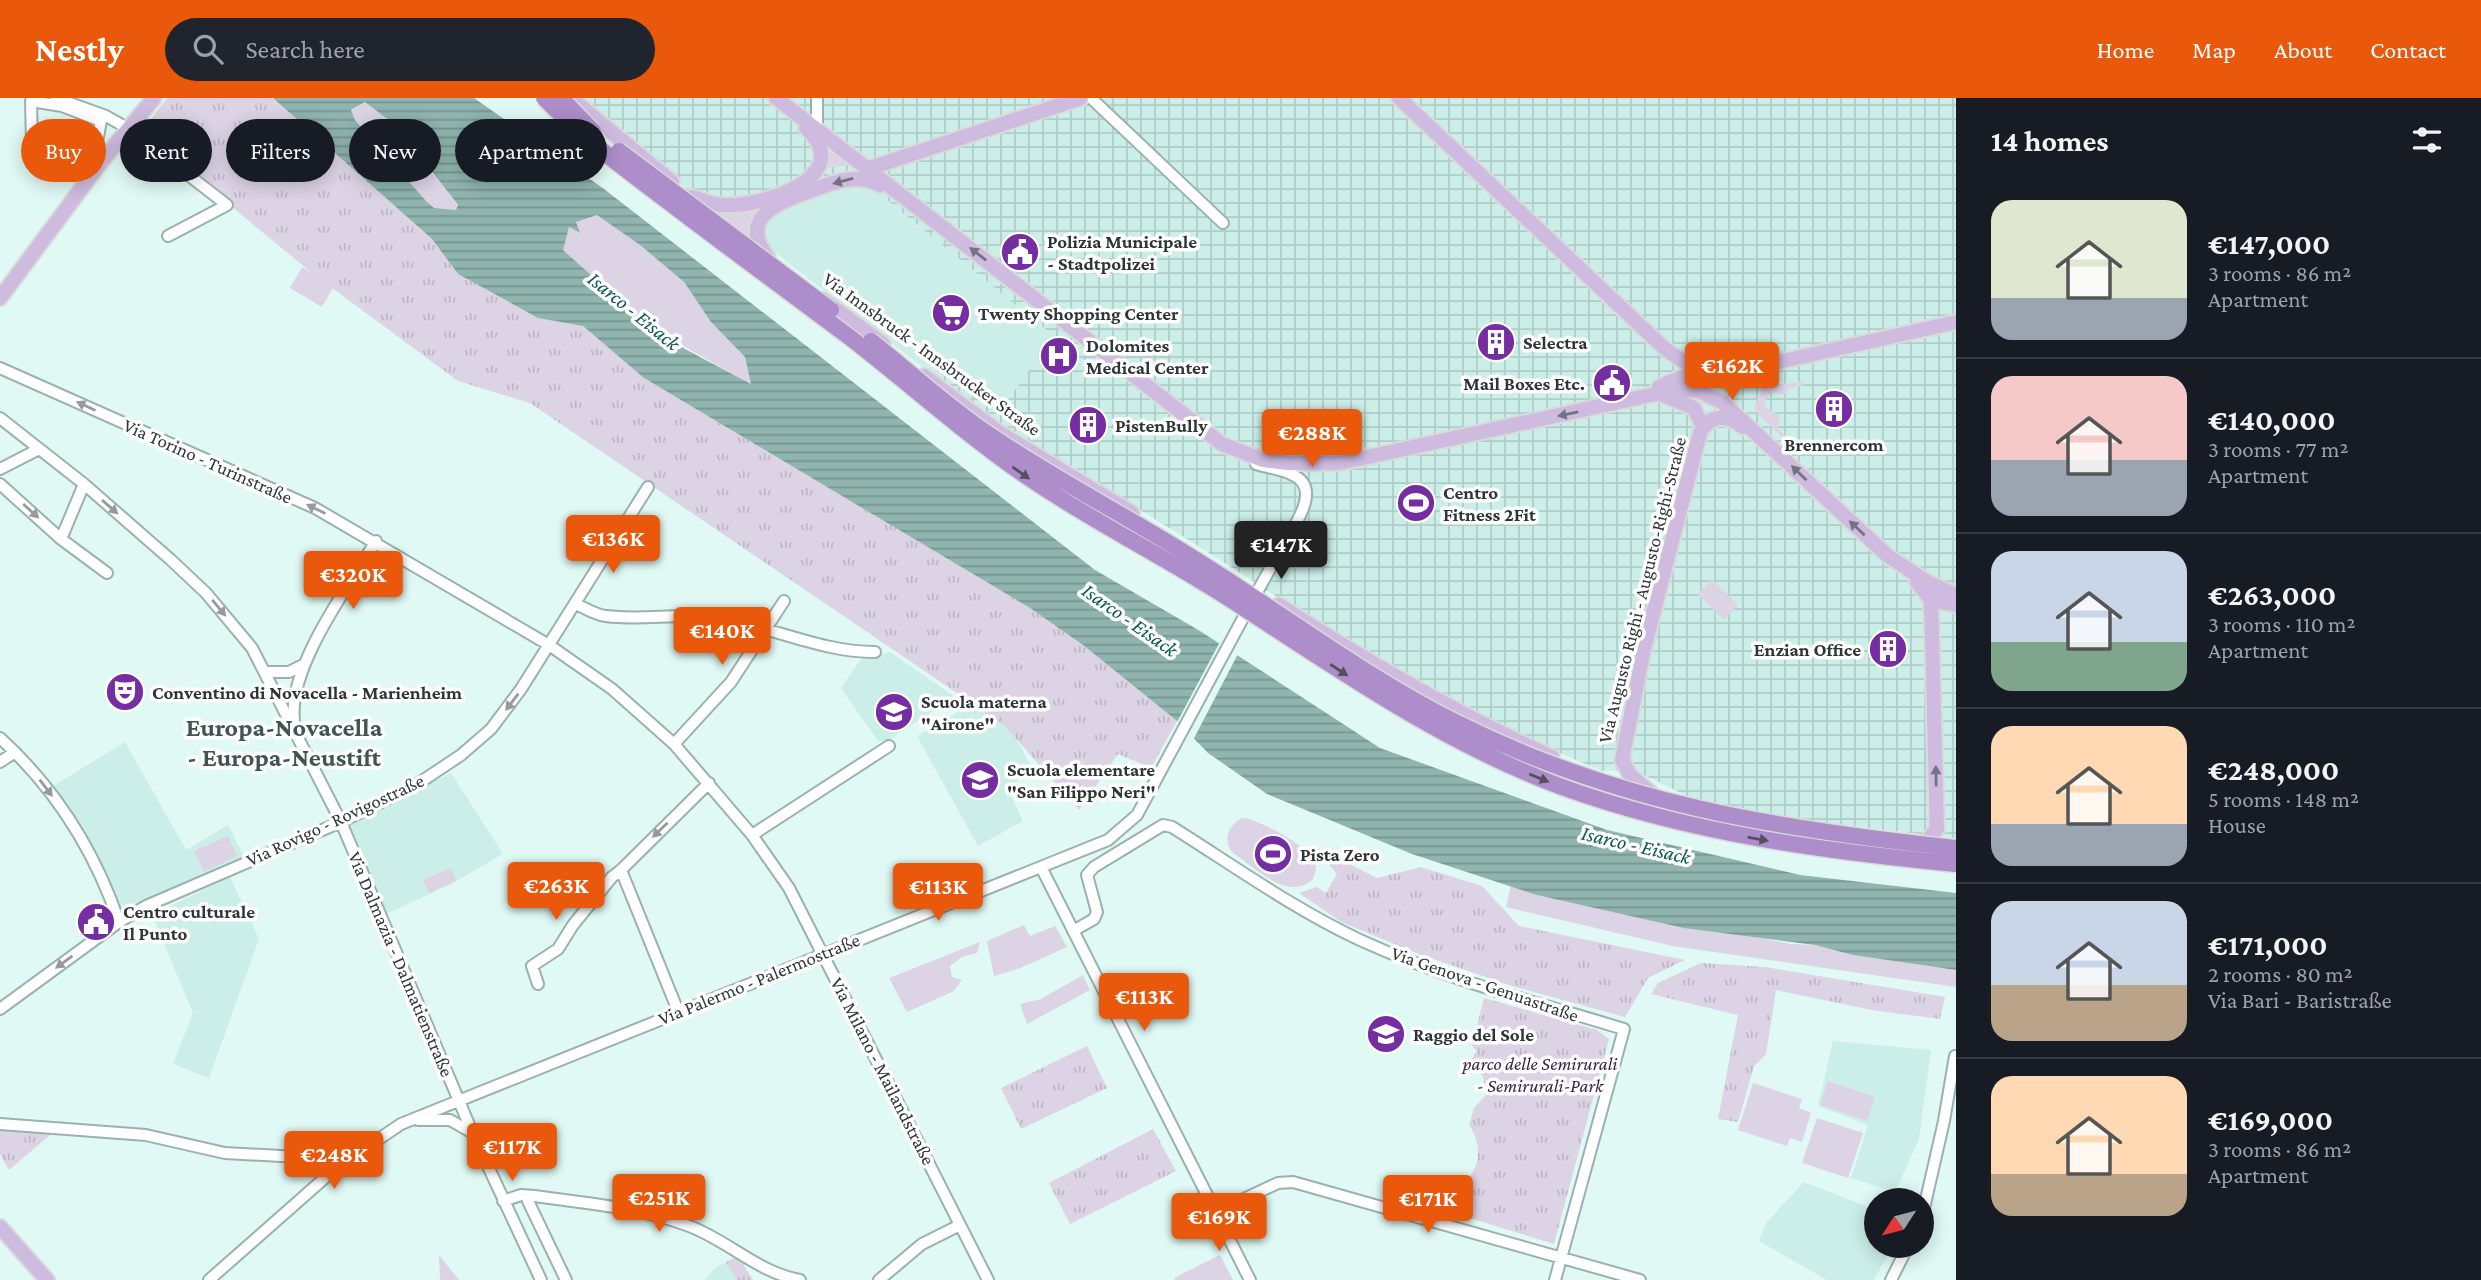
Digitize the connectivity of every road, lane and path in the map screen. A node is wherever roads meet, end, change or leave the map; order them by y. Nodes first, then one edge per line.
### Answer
1 (544, 98) edge
2 (561, 98) edge
3 (571, 98) edge
4 (817, 98) edge
5 (1081, 98) edge
6 (1091, 98) edge
7 (1399, 98) edge
8 (152, 100) edge
9 (59, 102) edge
10 (782, 102) edge
11 (137, 119) edge
12 (120, 124) edge
13 (817, 129) junction
14 (120, 141) edge
15 (899, 159) junction
16 (867, 169) junction
17 (197, 182) edge
18 (692, 197) junction
19 (906, 198) junction
20 (1223, 223) dead end
21 (167, 236) dead end
22 (768, 258) junction
23 (0, 298) edge
24 (1956, 322) edge
25 (1674, 356) junction
26 (0, 368) edge
27 (1748, 369) junction
28 (1696, 370) junction
29 (1677, 379) junction
30 (1661, 394) junction
31 (1634, 400) junction
32 (1735, 412) junction
33 (0, 418) edge
34 (1703, 427) junction
35 (1222, 444) junction
36 (1772, 447) junction
37 (39, 449) junction
38 (0, 469) edge
39 (0, 484) edge
40 (84, 484) junction
41 (648, 487) dead end
42 (1157, 529) junction
43 (61, 539) junction
44 (376, 541) junction
45 (1907, 570) junction
46 (107, 573) dead end
47 (1956, 595) edge
48 (1931, 600) junction
49 (784, 601) dead end
50 (576, 604) junction
51 (1956, 605) edge
52 (1252, 607) junction
53 (767, 628) junction
54 (1337, 642) junction
55 (550, 645) junction
56 (875, 652) dead end
57 (303, 665) junction
58 (266, 672) junction
59 (295, 728) junction
60 (0, 738) edge
61 (674, 744) junction
62 (889, 746) dead end
63 (15, 752) junction
64 (0, 762) edge
65 (709, 783) junction
66 (1651, 793) junction
67 (341, 822) junction
68 (752, 835) junction
69 (1927, 841) junction
70 (1956, 846) edge
71 (1956, 864) edge
72 (1042, 869) junction
73 (621, 870) junction
74 (119, 922) junction
75 (1073, 931) junction
76 (825, 954) junction
77 (538, 984) dead end
78 (0, 1009) edge
79 (678, 1011) junction
80 (1955, 1056) edge
81 (459, 1098) junction
82 (408, 1121) junction
83 (0, 1124) edge
84 (473, 1134) junction
85 (336, 1168) junction
86 (1929, 1188) edge
87 (503, 1201) junction
88 (528, 1201) dead end
89 (1216, 1212) junction
90 (960, 1225) junction
91 (0, 1227) edge
92 (566, 1250) dead end
93 (554, 1257) junction
94 (1561, 1258) junction
95 (1902, 1258) edge
96 (47, 1280) edge
97 (209, 1280) edge
98 (541, 1280) edge
99 (566, 1280) edge
100 (800, 1280) edge
101 (879, 1280) edge
102 (988, 1280) edge
103 (1249, 1280) edge
104 (1555, 1280) edge
105 (1640, 1280) edge
106 (1891, 1280) edge

1 -> 71 highway, bridge
2 - 70 highway, bridge
3 - 18 main road, Via Innsbruck - Innsbrucker Straße
4 - 13 street
5 - 15 main road
6 - 20 street
7 - 25 main road
8 - 11 main road
9 - 9 street
9 - 12 street
10 - 13 main road
10 - 18 main road
13 - 16 main road
14 - 23 main road
15 - 16 main road
15 - 19 main road
16 - 19 main road
17 - 21 street
18 - 22 main road, Via Innsbruck - Innsbrucker Straße
19 -> 22 main road
35 -> 19 main road
22 - 42 main road, Via Innsbruck - Innsbrucker Straße
24 - 27 main road
25 - 28 main road
25 - 29 main road
44 -> 26 street, Via Torino - Turinstraße
27 - 28 main road
27 - 32 main road
28 - 29 main road
29 - 31 main road
30 - 31 main road
30 - 32 main road
30 - 34 main road, Via Augusto Righi - Augusto-Righi-Straße
31 -> 35 main road
32 - 36 main road
33 - 37 street, Via Dalmazia - Dalmatienstraße
34 - 36 main road, Via Augusto Righi - Augusto-Righi-Straße
34 - 66 main road, Via Augusto Righi - Augusto-Righi-Straße
35 - 52 street, Via Palermo - Palermostraße, bridge
45 -> 36 main road
37 - 38 street
37 - 40 street, Via Dalmazia - Dalmatienstraße
39 -> 43 street
40 - 43 street
40 -> 58 street, Via Dalmazia - Dalmatienstraße
41 - 50 street, Via Rovigo - Rovigostraße
42 - 52 main road
42 - 54 main road, Via Innsbruck - Innsbrucker Straße
43 - 46 street
44 - 55 street, Via Torino - Turinstraße
44 - 57 street
45 - 47 main road
45 - 48 main road
48 - 51 main road
69 -> 48 main road
49 - 53 street
50 - 53 street
50 - 55 street, Via Rovigo - Rovigostraße
52 - 54 main road
52 - 72 street, Via Palermo - Palermostraße
53 - 56 street
53 - 61 street
54 - 66 main road, Via Innsbruck - Innsbrucker Straße
55 - 61 street, Via Milano - Mailandstraße
55 -> 67 street, Via Rovigo - Rovigostraße
57 - 58 street
57 - 59 street
58 - 59 street, Via Dalmazia - Dalmatienstraße
59 - 67 street, Via Dalmazia - Dalmatienstraße
60 - 63 street
61 - 65 street, Via Milano - Mailandstraße
62 - 68 street
63 - 64 street
63 -> 74 street
65 - 68 street, Via Milano - Mailandstraße
65 -> 73 street
66 - 69 main road, Via Innsbruck - Innsbrucker Straße
67 - 74 street, Via Rovigo - Rovigostraße
67 - 81 street, Via Dalmazia - Dalmatienstraße
68 - 76 street, Via Milano - Mailandstraße
69 - 70 main road, Via Innsbruck - Innsbrucker Straße
72 - 75 street
72 - 76 street, Via Palermo - Palermostraße
73 - 77 street
73 - 79 street
74 -> 78 street, Via Rovigo - Rovigostraße
75 - 89 street
75 - 94 street, Via Genova - Genuastraße
76 - 79 street, Via Palermo - Palermostraße
76 - 90 street, Via Milano - Mailandstraße
79 - 81 street, Via Palermo - Palermostraße
80 - 86 street
81 - 82 street, Via Palermo - Palermostraße
81 - 84 street, Via Dalmazia - Dalmatienstraße
82 - 84 street, Via Palermo - Palermostraße
82 - 85 street, Via Palermo - Palermostraße
83 - 85 street
84 - 87 street, Via Dalmazia - Dalmatienstraße
85 - 97 street, Via Palermo - Palermostraße
87 - 98 street, Via Dalmazia - Dalmatienstraße
87 - 100 street
88 - 93 street
89 - 94 street
89 - 103 street
90 - 101 street
90 - 102 street, Via Milano - Mailandstraße
91 - 96 main road
92 - 93 street
93 - 99 street
94 - 104 street
94 - 105 street
95 - 106 street

